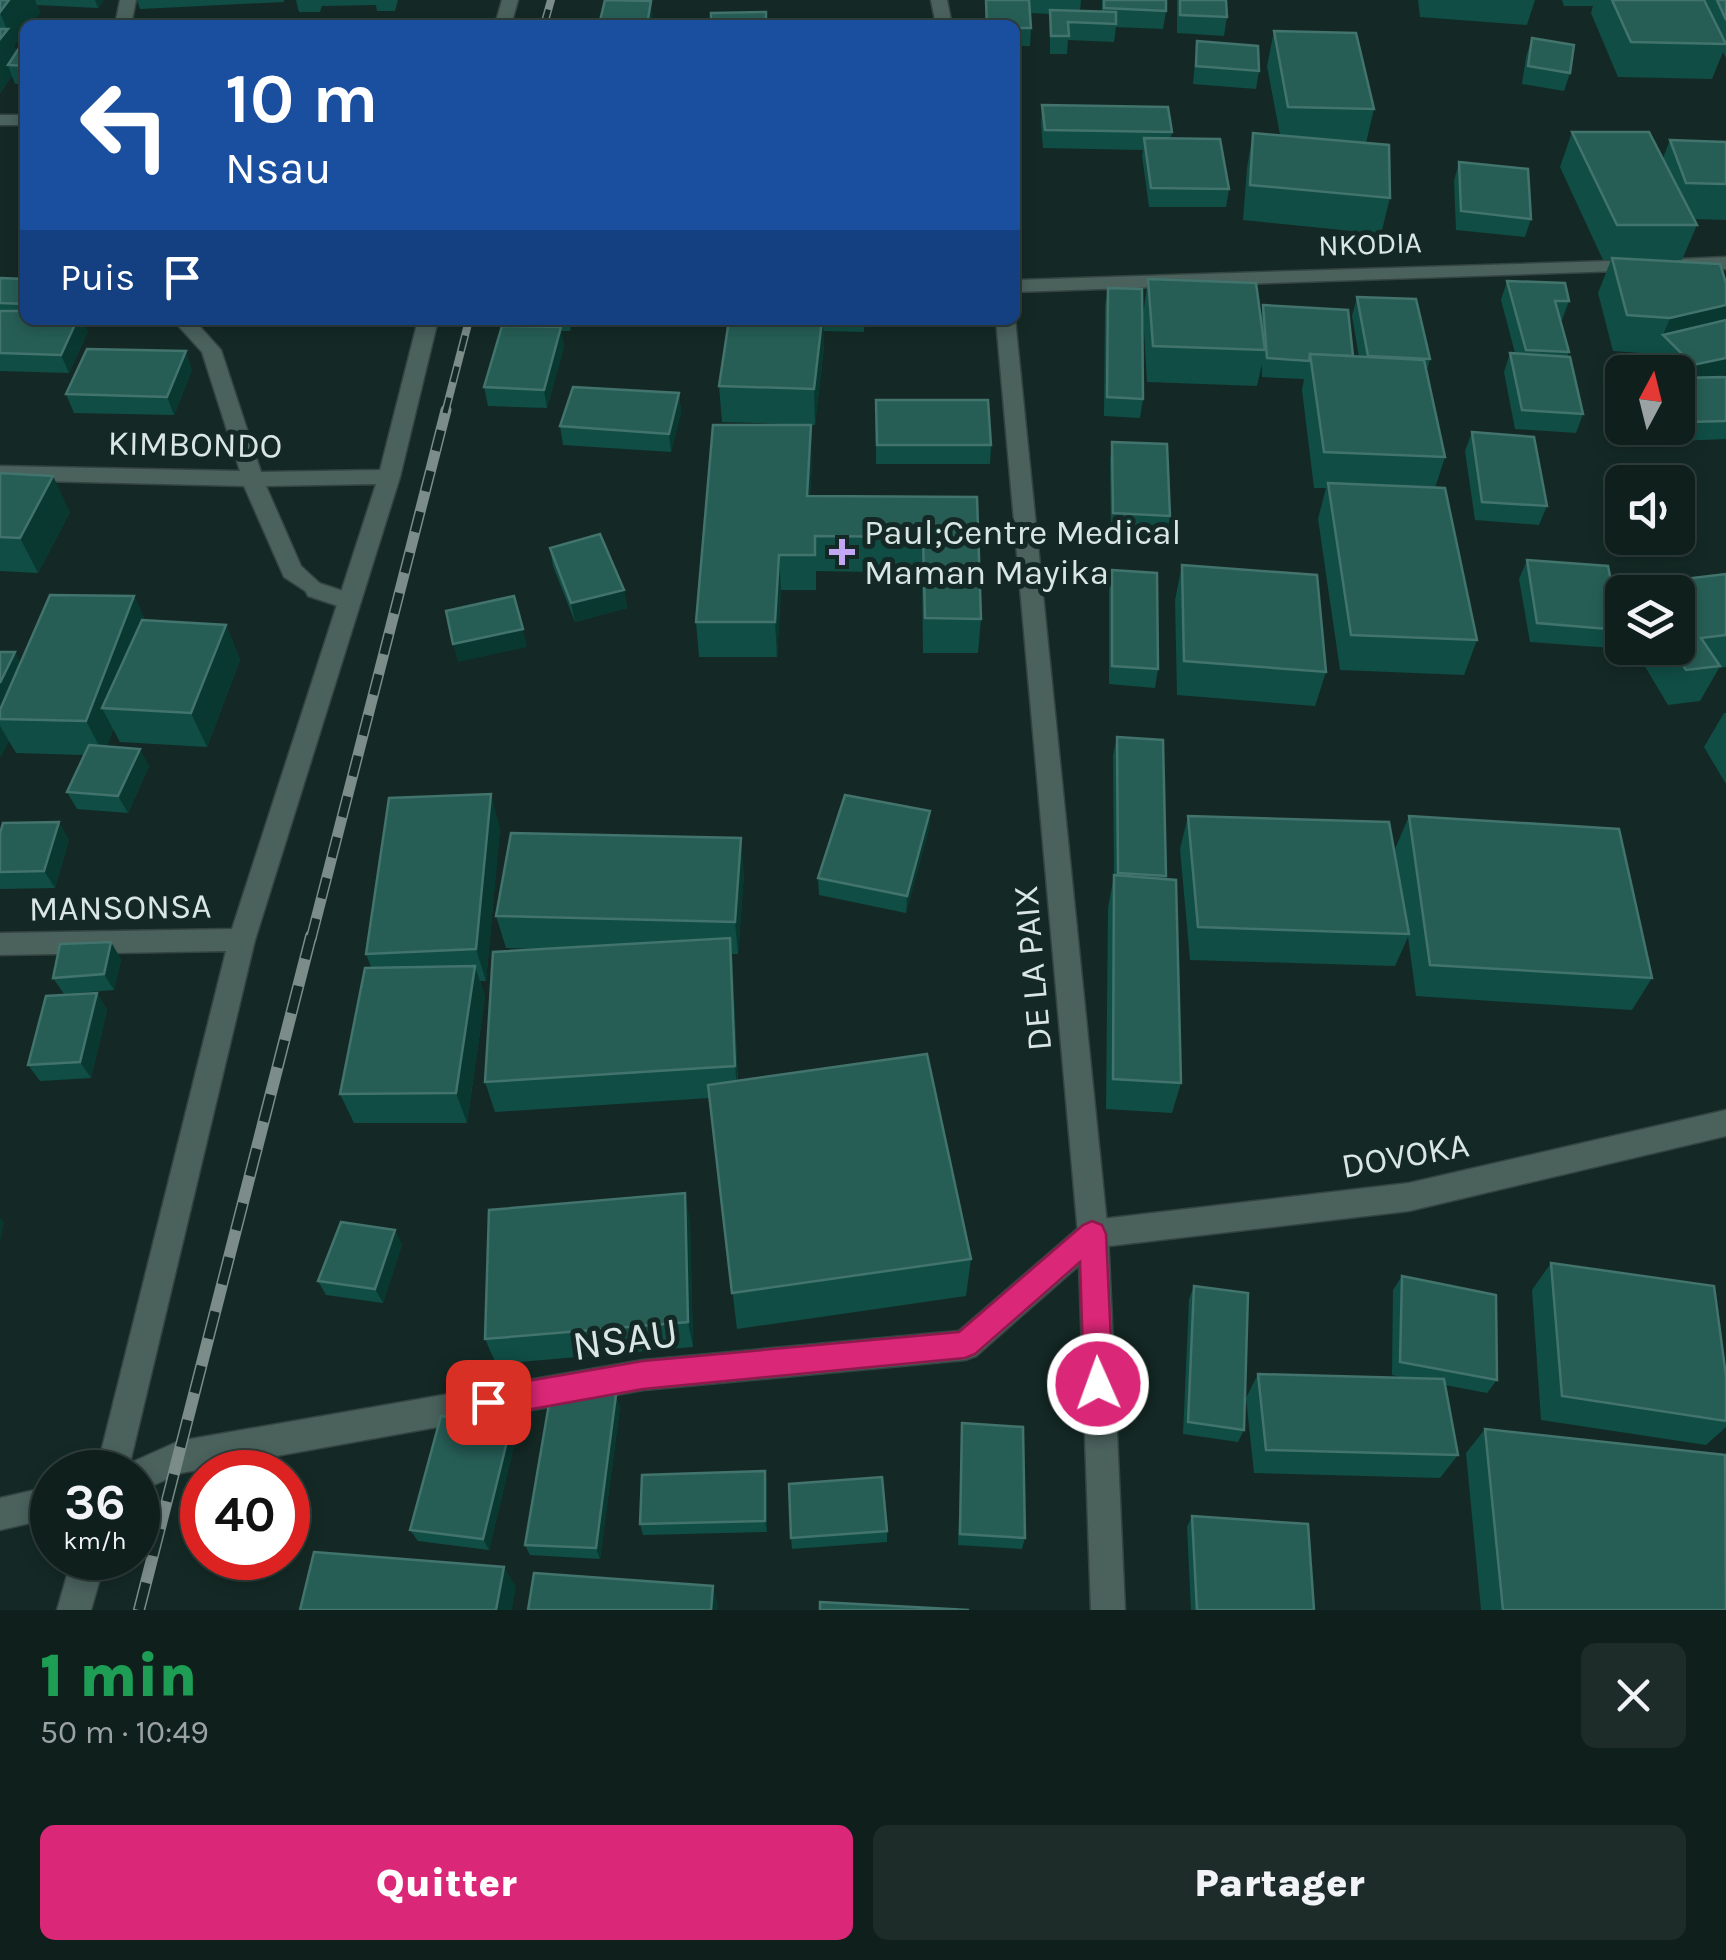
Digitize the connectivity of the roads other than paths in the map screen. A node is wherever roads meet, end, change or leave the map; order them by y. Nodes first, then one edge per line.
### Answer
1 (1726, 263) edge
2 (1020, 286) edge
3 (188, 325) edge
4 (427, 325) edge
5 (1006, 325) edge
6 (0, 473) edge
7 (389, 477) junction
8 (252, 479) junction
9 (350, 602) junction
10 (242, 940) junction
11 (0, 944) edge
12 (1726, 1123) edge
13 (1092, 1234) junction
14 (117, 1450) edge
15 (160, 1466) edge
16 (30, 1507) edge
17 (0, 1514) edge
18 (83, 1580) edge
19 (74, 1610) edge
20 (1108, 1610) edge

1 - 2 street, NKODIA
3 - 8 street
4 - 7 street
5 - 13 street, DE LA PAIX
6 - 8 street, KIMBONDO
7 - 8 street, KIMBONDO
7 - 9 street
8 - 9 street
9 - 10 street
10 - 11 street, MANSONSA
10 - 14 street
12 - 13 street, DOVOKA
13 - 15 street, NSAU
13 - 20 street, DE LA PAIX
16 - 17 street
18 - 19 street

